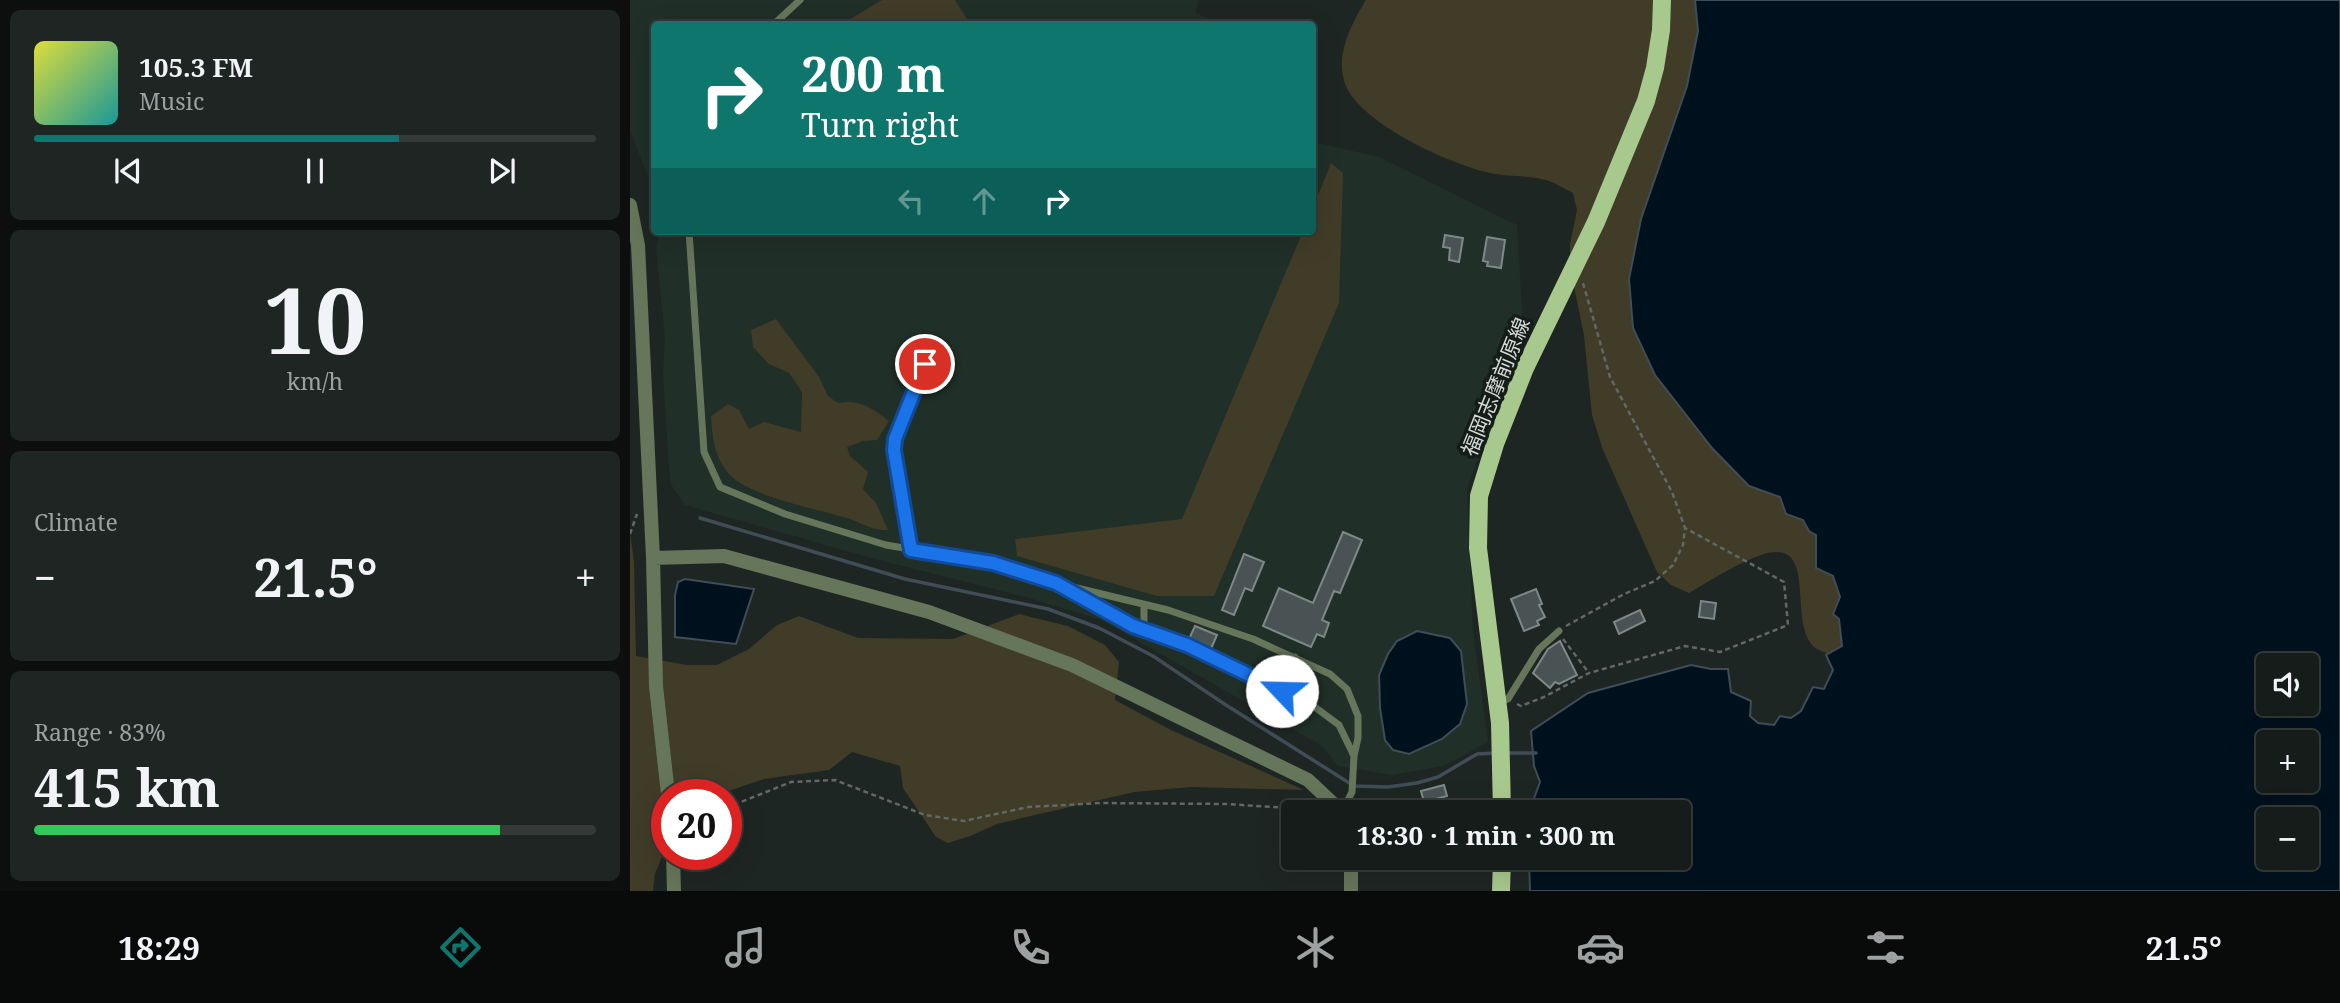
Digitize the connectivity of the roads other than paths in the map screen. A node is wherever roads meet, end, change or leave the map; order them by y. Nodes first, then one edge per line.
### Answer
1 (800, 0) edge
2 (1662, 0) edge
3 (777, 21) edge
4 (630, 205) edge
5 (689, 235) edge
6 (925, 364) dead end
7 (911, 550) junction
8 (653, 558) junction
9 (1056, 583) junction
10 (1144, 605) junction
11 (1559, 631) road end
12 (1147, 633) junction
13 (1295, 656) junction
14 (1282, 691) junction
15 (1503, 700) junction
16 (1354, 756) junction
17 (666, 779) edge
18 (1329, 800) edge
19 (1348, 800) edge
20 (1502, 800) edge
21 (673, 870) edge
22 (1351, 870) edge
23 (1502, 870) edge
24 (674, 891) edge
25 (1351, 891) edge
26 (1501, 891) edge

1 - 3 lane
2 - 15 main road, 福岡志摩前原線
4 - 8 street
5 - 7 lane
6 - 7 lane
7 - 9 lane
8 - 17 street
8 - 18 street
9 - 10 lane
9 - 12 lane
10 - 12 lane
10 - 13 lane
11 - 15 lane
12 - 14 lane
13 - 14 lane
13 - 16 lane
14 - 16 lane
15 - 20 main road, 福岡志摩前原線
16 - 19 lane
21 - 24 street
22 - 25 street
23 - 26 main road

